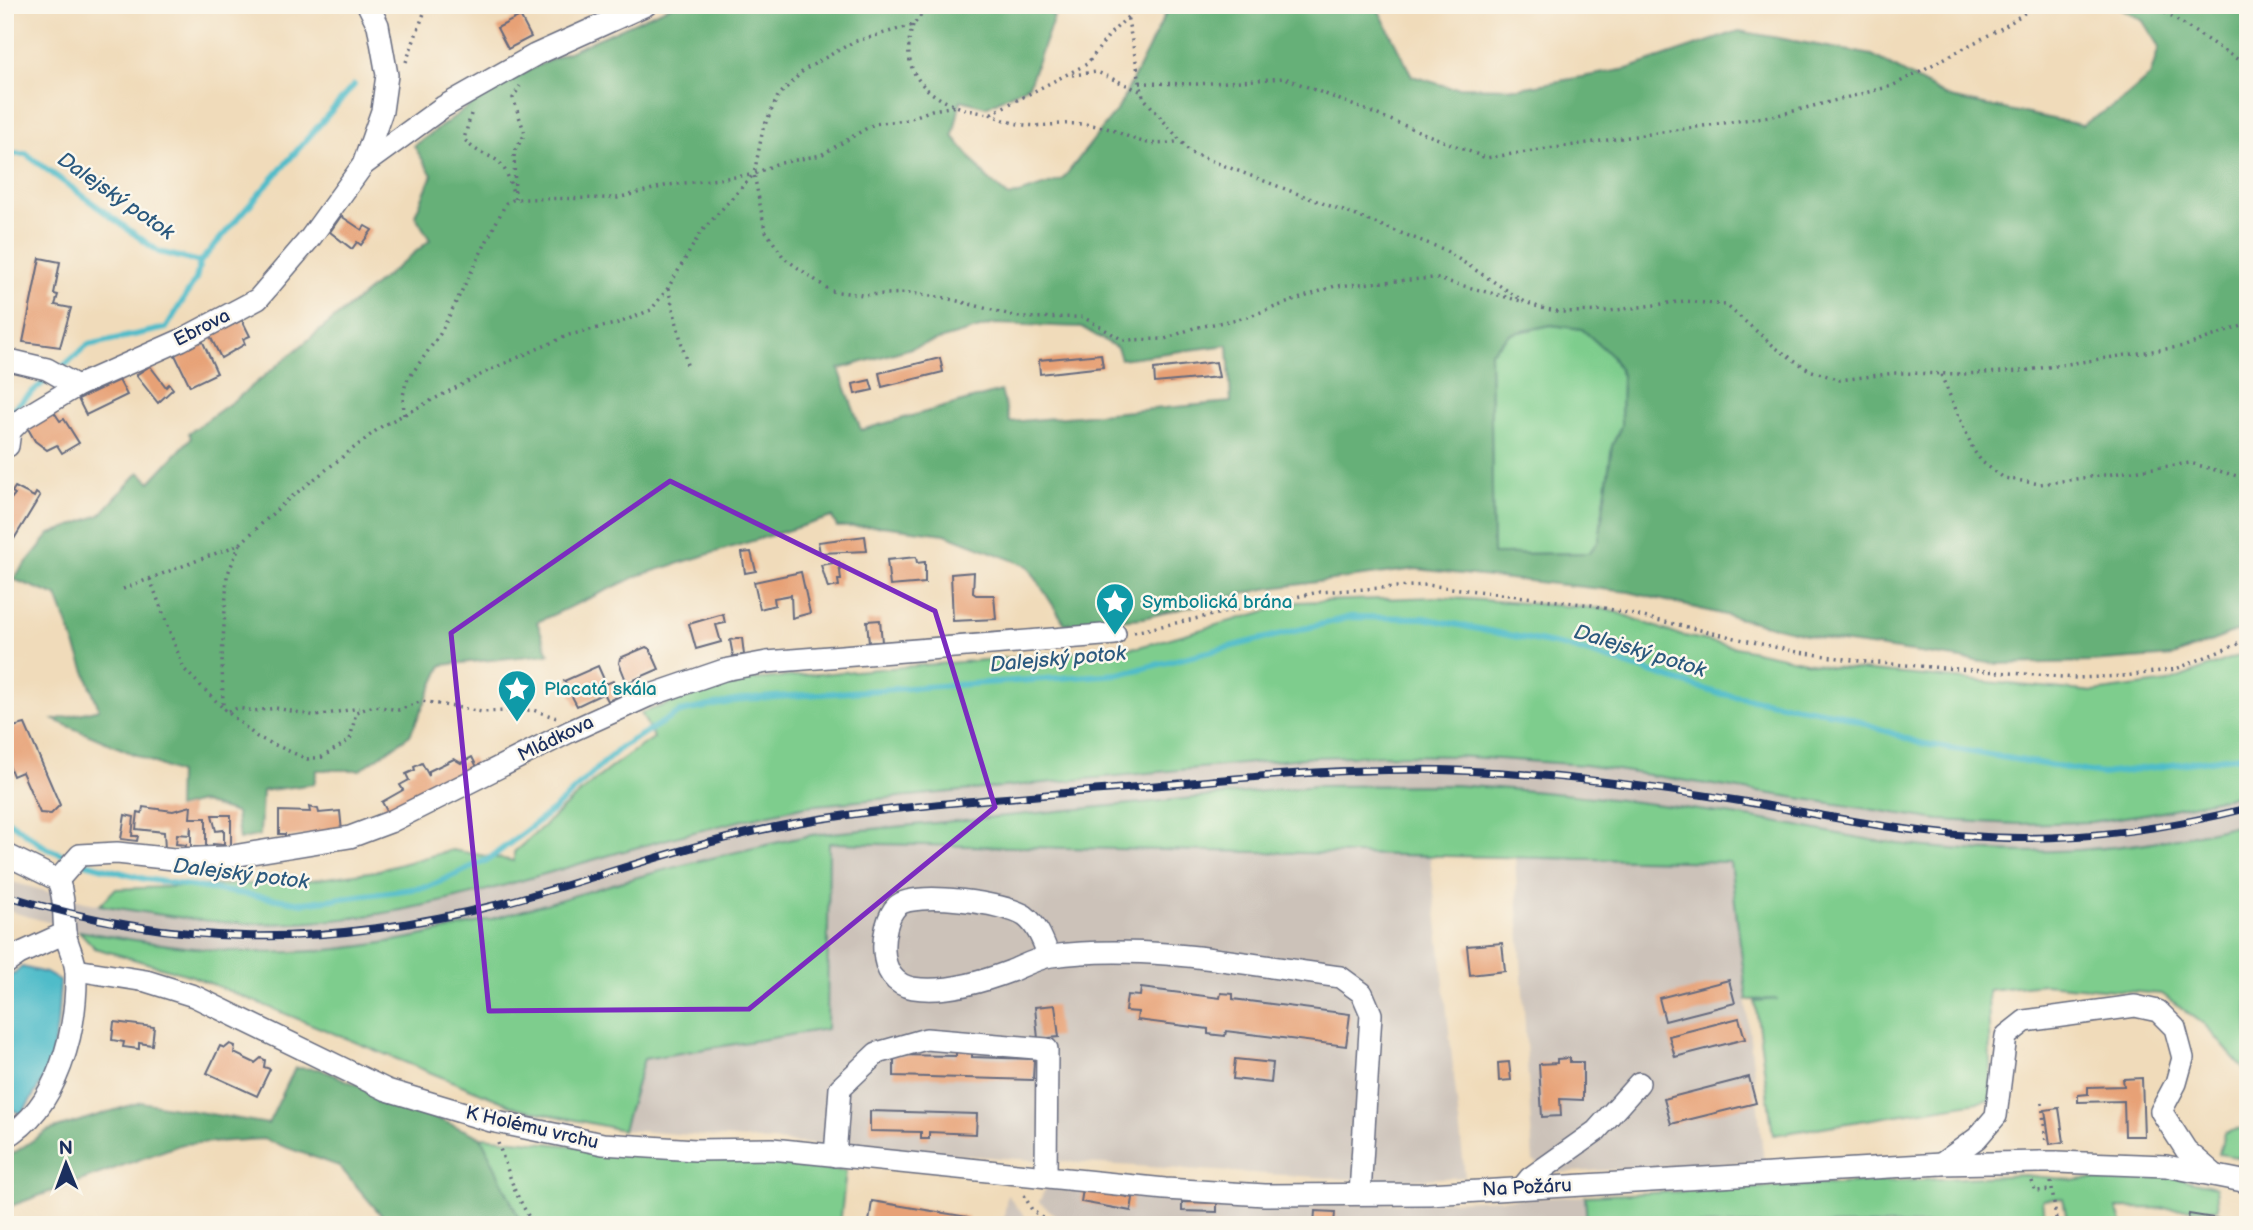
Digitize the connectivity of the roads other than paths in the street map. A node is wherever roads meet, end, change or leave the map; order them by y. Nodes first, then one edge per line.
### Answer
1 (368, 5) edge
2 (646, 5) edge
3 (363, 165) junction
4 (5, 359) edge
5 (72, 383) junction
6 (8, 446) dead end
7 (1115, 634) road end
8 (5, 854) edge
9 (70, 867) junction
10 (65, 933) junction
11 (1049, 956) junction
12 (5, 964) edge
13 (76, 970) junction
14 (1639, 1083) dead end
15 (5, 1139) edge
16 (835, 1156) junction
17 (1941, 1164) junction
18 (1014, 1174) joint
19 (2214, 1174) junction
20 (1046, 1175) junction
21 (2248, 1182) edge
22 (1522, 1188) junction
23 (1360, 1195) junction

1 - 3 street
2 - 3 street
3 - 5 street, Ebrova
4 - 5 street
5 - 6 street, Ebrova
7 - 9 street, Mládkova
8 - 9 street
9 - 10 street
10 - 12 street
10 - 13 street
11 - 11 street
11 - 23 street
13 - 15 street
13 - 16 street, K Holému vrchu
14 - 22 street
16 - 18 street, K Holému vrchu
16 - 20 street
17 - 19 street, Na Požáru
17 - 19 street
17 - 22 street, Na Požáru
18 - 20 street, Na Požáru
19 - 21 street, Na Požáru
20 - 23 street, Na Požáru
22 - 23 street, Na Požáru

